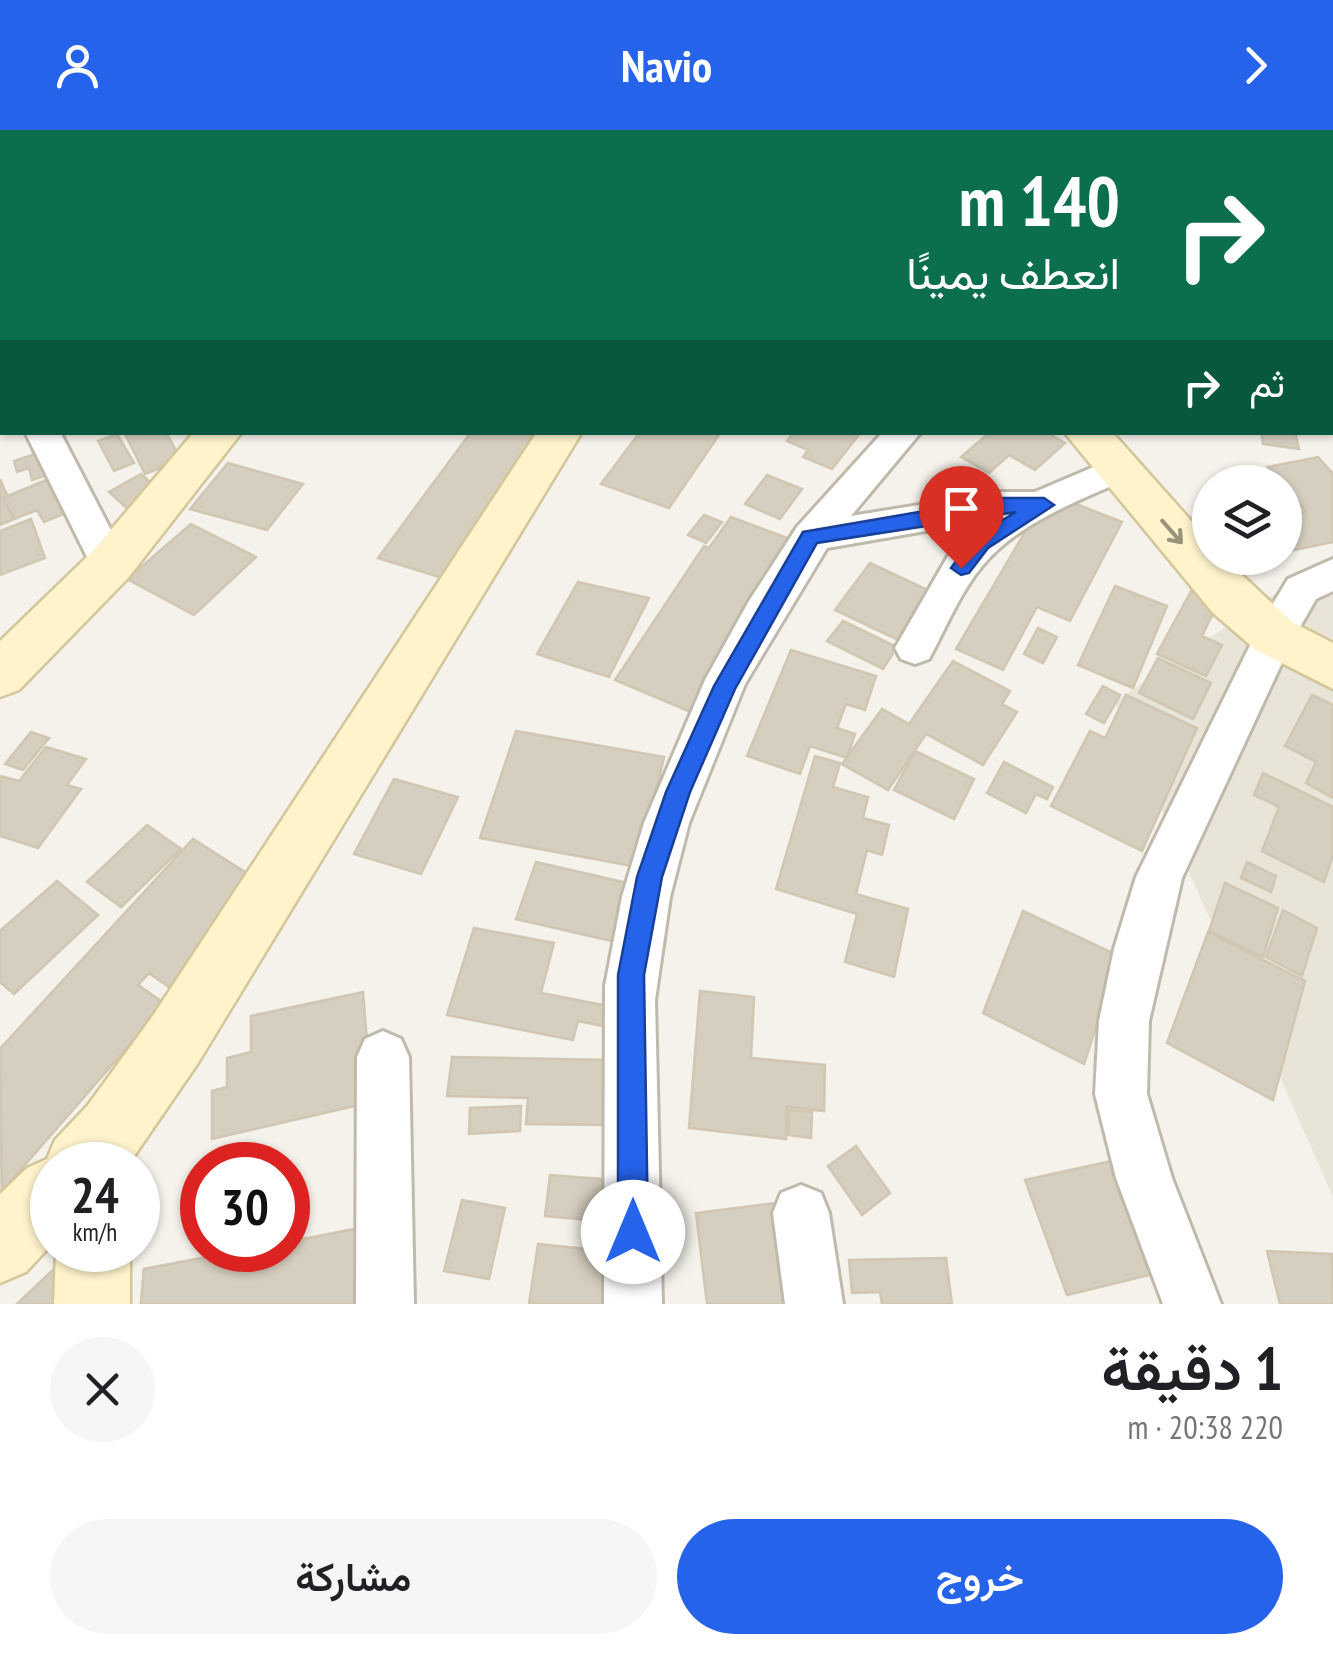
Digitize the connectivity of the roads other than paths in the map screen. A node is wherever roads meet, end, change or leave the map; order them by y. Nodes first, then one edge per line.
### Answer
1 (44, 435) edge
2 (218, 435) edge
3 (558, 435) edge
4 (901, 435) edge
5 (1092, 435) edge
6 (1122, 451) edge
7 (1044, 505) junction
8 (1192, 511) edge
9 (810, 537) junction
10 (110, 565) junction
11 (1333, 574) edge
12 (1252, 575) edge
13 (1283, 620) junction
14 (1333, 631) edge
15 (915, 648) dead end
16 (1333, 668) edge
17 (0, 675) edge
18 (383, 1057) dead end
19 (104, 1142) edge
20 (802, 1212) dead end
21 (30, 1215) edge
22 (0, 1246) edge
23 (93, 1272) edge
24 (92, 1304) edge
25 (385, 1304) edge
26 (633, 1304) edge
27 (814, 1304) edge
28 (1192, 1304) edge

1 - 10 street
2 - 10 street
3 - 19 street
4 - 9 street
5 - 6 street
6 - 7 street
6 - 8 street
6 -> 13 street
7 - 9 street
7 - 15 street
9 - 26 street
10 - 17 street
11 - 13 street
12 - 13 street
13 - 14 street
13 - 16 street
13 - 28 street
18 - 25 street
20 - 27 street
21 - 22 street
23 - 24 street

